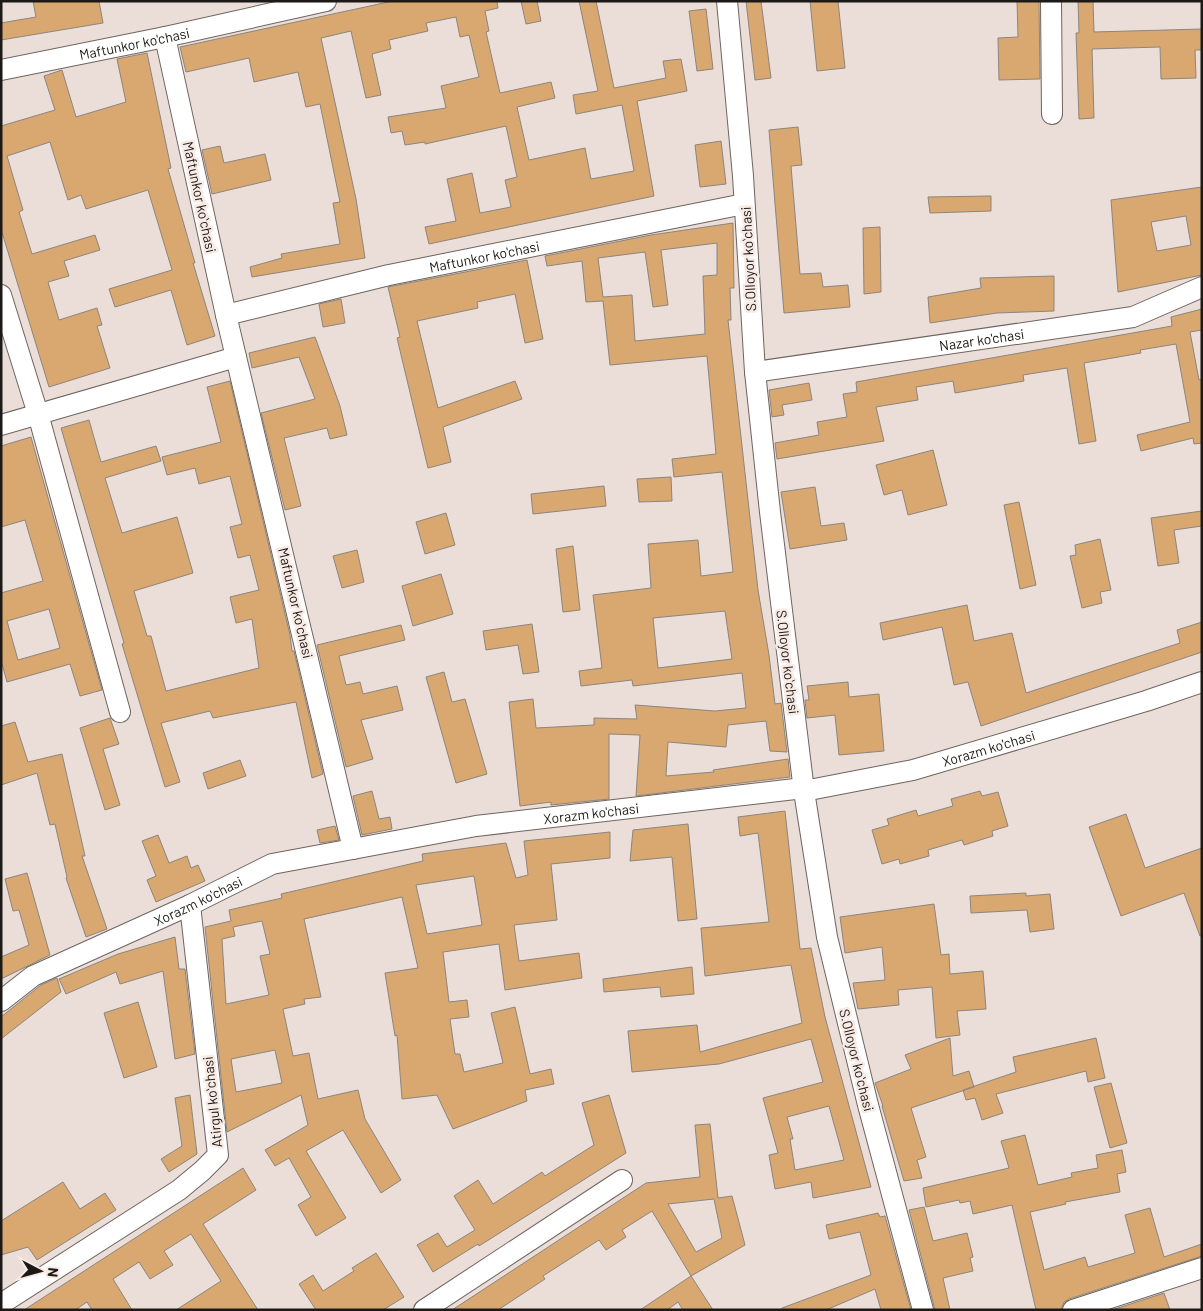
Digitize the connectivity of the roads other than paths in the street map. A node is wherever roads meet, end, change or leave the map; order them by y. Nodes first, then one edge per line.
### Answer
1 (326, 1) edge
2 (727, 1) edge
3 (1051, 1) edge
4 (165, 37) junction
5 (1, 70) edge
6 (1052, 114) dead end
7 (744, 204) junction
8 (1202, 287) edge
9 (1, 295) edge
10 (226, 315) junction
11 (236, 357) junction
12 (754, 372) junction
13 (38, 414) junction
14 (1, 425) edge
15 (1202, 682) edge
16 (120, 712) dead end
17 (804, 791) junction
18 (353, 849) junction
19 (190, 905) junction
20 (1, 1000) edge
21 (622, 1180) dead end
22 (1202, 1268) edge
23 (1, 1304) edge
24 (424, 1310) edge
25 (923, 1310) edge
26 (1072, 1310) edge

1 - 4 street, Maftunkor ko'chasi
2 - 7 street, S.Olloyor koʻchasi
3 - 6 street
4 - 5 street, Maftunkor ko'chasi
4 - 10 street, Maftunkor koʻchasi
7 - 10 street, Maftunkor ko'chasi
7 - 12 street, S.Olloyor koʻchasi
8 - 12 street, Nazar ko'chasi
9 - 13 street
10 - 11 street, Maftunkor koʻchasi
11 - 13 street
11 - 18 street, Maftunkor koʻchasi
12 - 17 street, S.Olloyor koʻchasi
13 - 14 street
13 - 16 street
15 - 17 street, Xorazm ko'chasi
17 - 18 street, Xorazm ko'chasi
17 - 25 street, S.Olloyor koʻchasi
18 - 19 street, Xorazm ko'chasi
19 - 20 street, Xorazm ko'chasi
19 - 23 street, Atirgul koʻchasi
21 - 24 street
22 - 26 street

